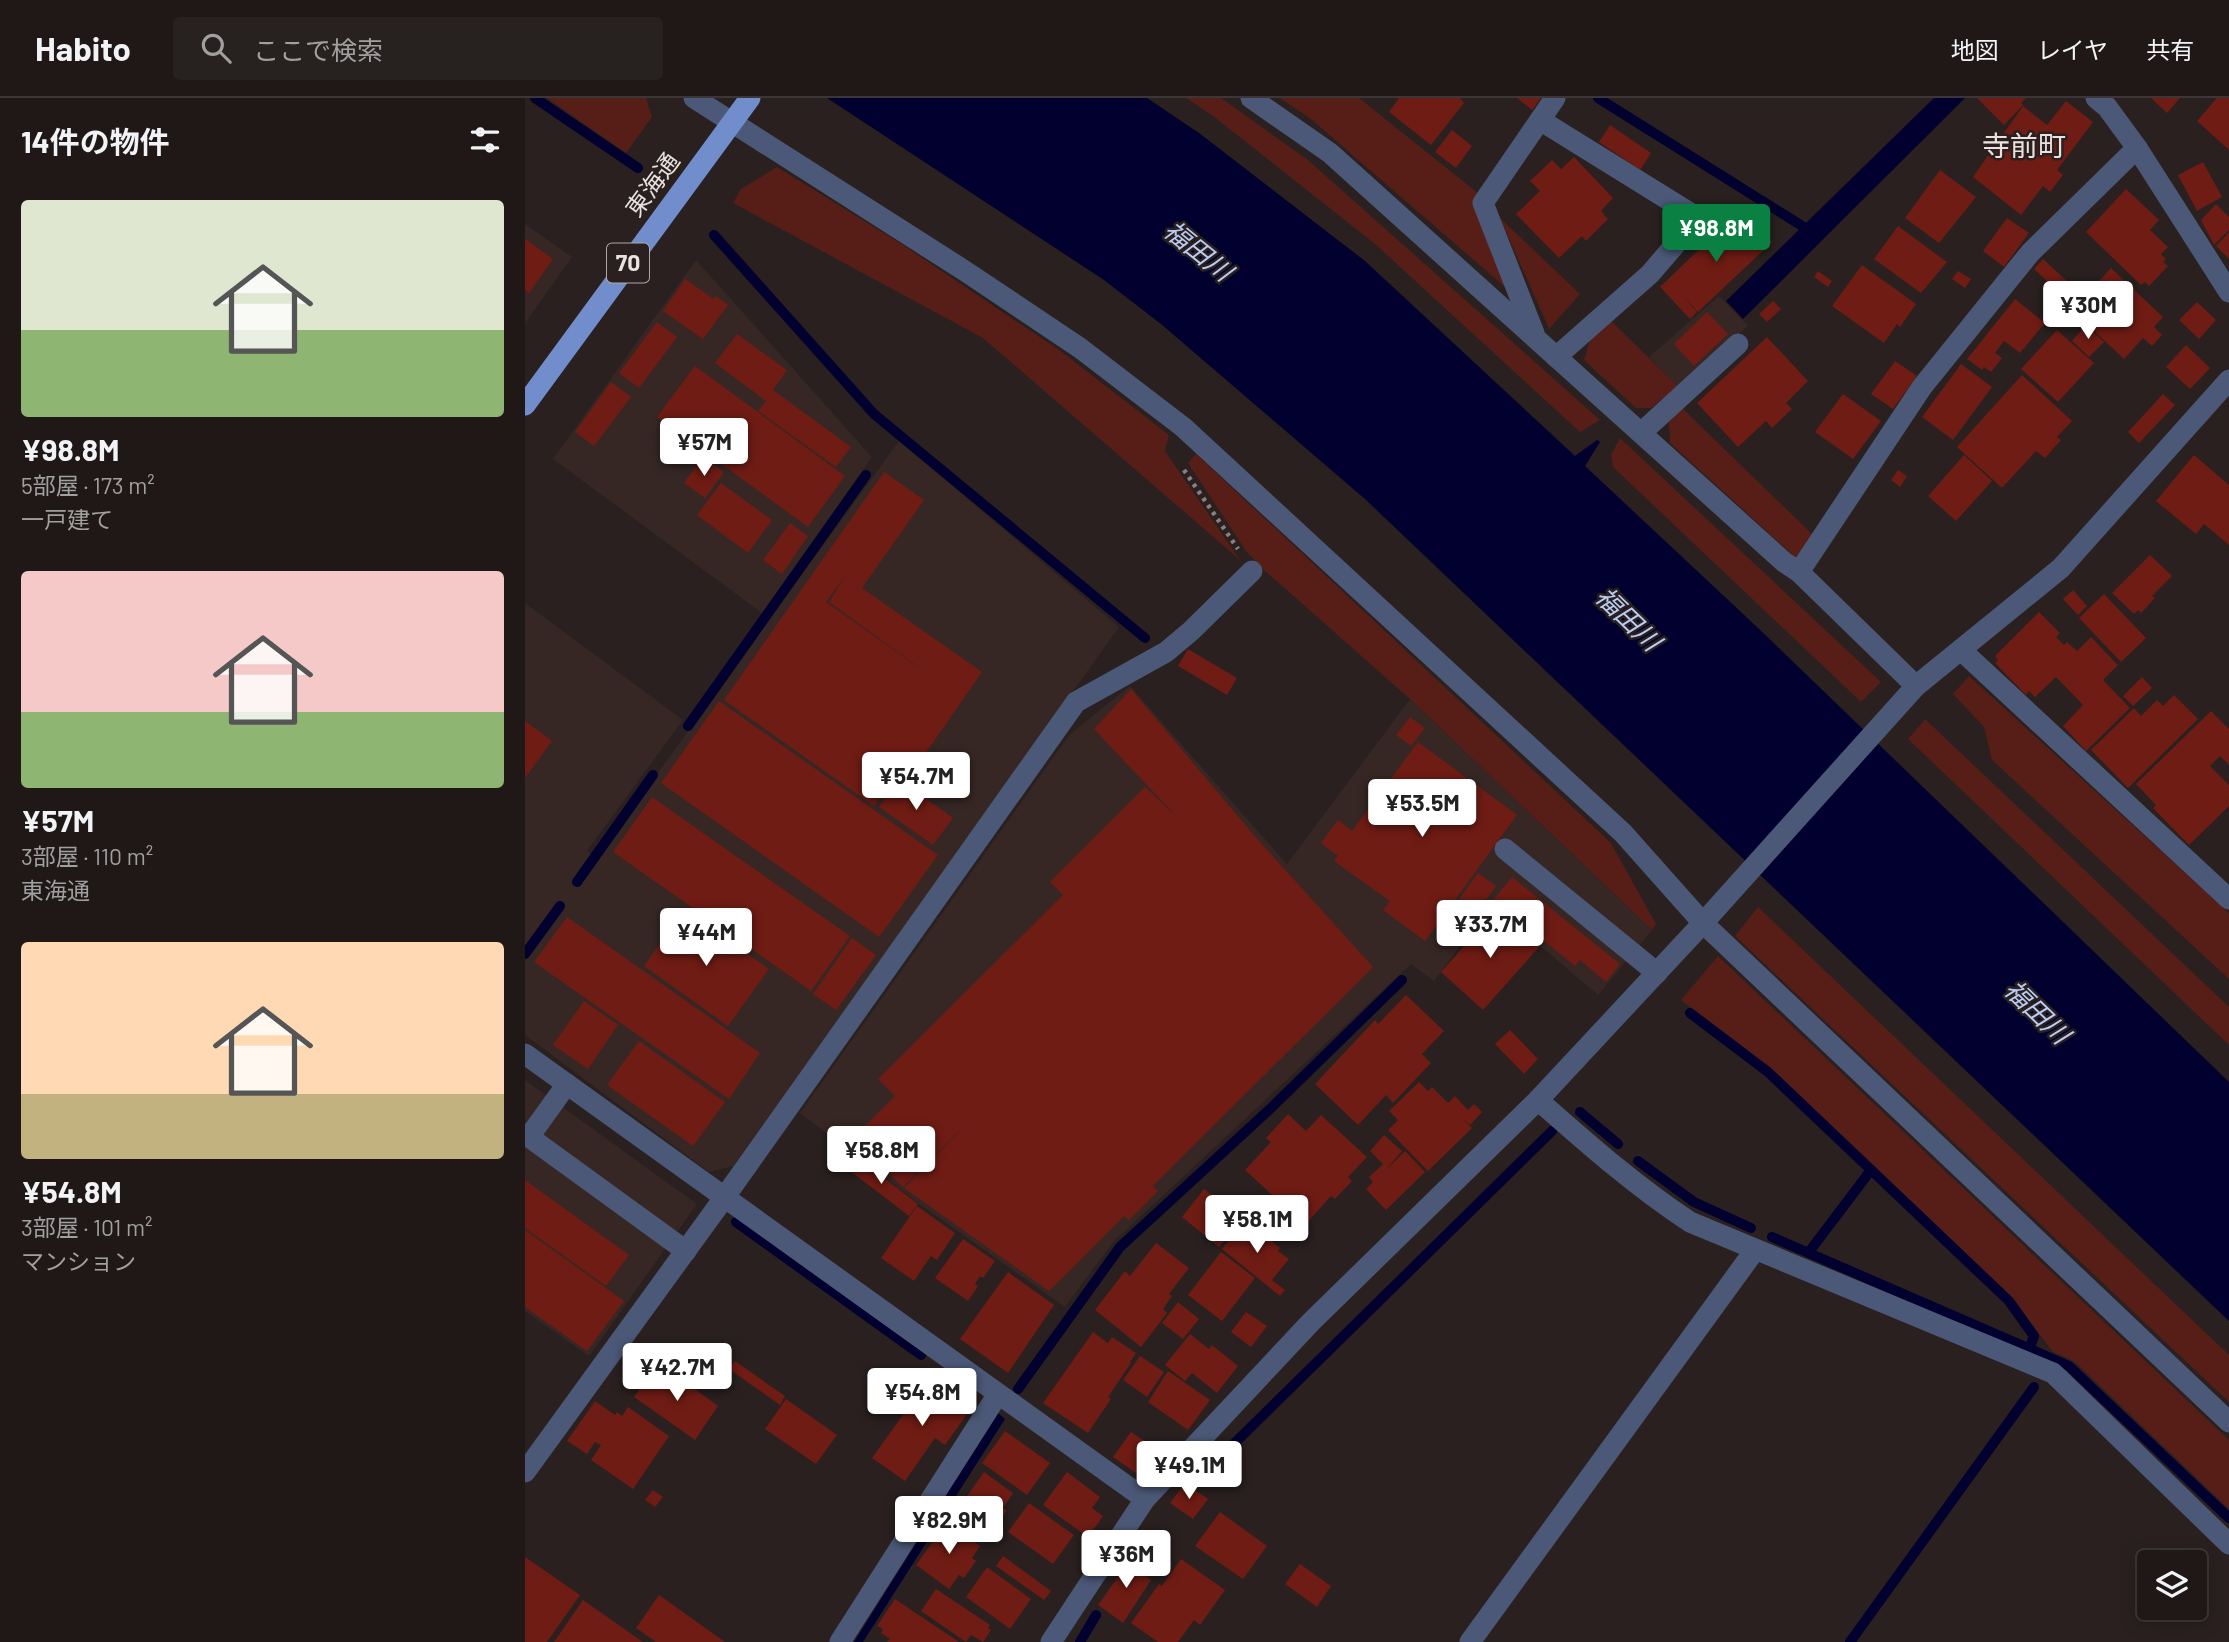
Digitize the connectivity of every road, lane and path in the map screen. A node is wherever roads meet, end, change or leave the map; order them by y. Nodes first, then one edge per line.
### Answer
1 (694, 98) edge
2 (750, 98) edge
3 (1251, 98) edge
4 (1555, 98) edge
5 (2096, 98) edge
6 (1540, 120) junction
7 (731, 122) junction
8 (2137, 148) junction
9 (2229, 292) edge
10 (1536, 338) junction
11 (1738, 344) dead end
12 (1556, 357) junction
13 (2229, 380) edge
14 (525, 405) edge
15 (1183, 427) junction
16 (1641, 433) junction
17 (1252, 571) joint
18 (1800, 572) junction
19 (1961, 650) junction
20 (1916, 686) junction
21 (1505, 849) dead end
22 (2229, 899) edge
23 (1703, 923) junction
24 (1657, 973) junction
25 (525, 1054) edge
26 (567, 1084) junction
27 (1538, 1100) junction
28 (724, 1198) junction
29 (1755, 1250) junction
30 (686, 1251) junction
31 (997, 1394) junction
32 (2229, 1422) edge
33 (525, 1472) edge
34 (1145, 1499) junction
35 (2229, 1544) edge
36 (840, 1642) edge
37 (1051, 1642) edge
38 (1470, 1642) edge

1 - 7 street
2 - 7 main road, 東海通 / 70
3 - 10 street
4 - 6 street
5 - 8 street
6 - 10 street
6 - 12 street
7 - 14 main road, 東海通 / 70
7 - 15 street
8 - 9 street
8 - 18 street
10 - 12 street
11 - 16 street
12 - 16 street
13 - 19 street
15 - 17 path
15 - 23 street
16 - 18 street
17 - 28 street
18 - 20 street
19 - 20 street
19 - 22 street
20 - 23 street
21 - 24 street
23 - 24 street
23 - 32 street
24 - 27 street
25 - 26 street
26 - 28 street
26 - 30 street
27 - 29 street
27 - 34 street
28 - 30 street
28 - 31 street
29 - 35 street
29 - 38 street
30 - 33 street
31 - 34 street
31 - 36 street
34 - 37 street

